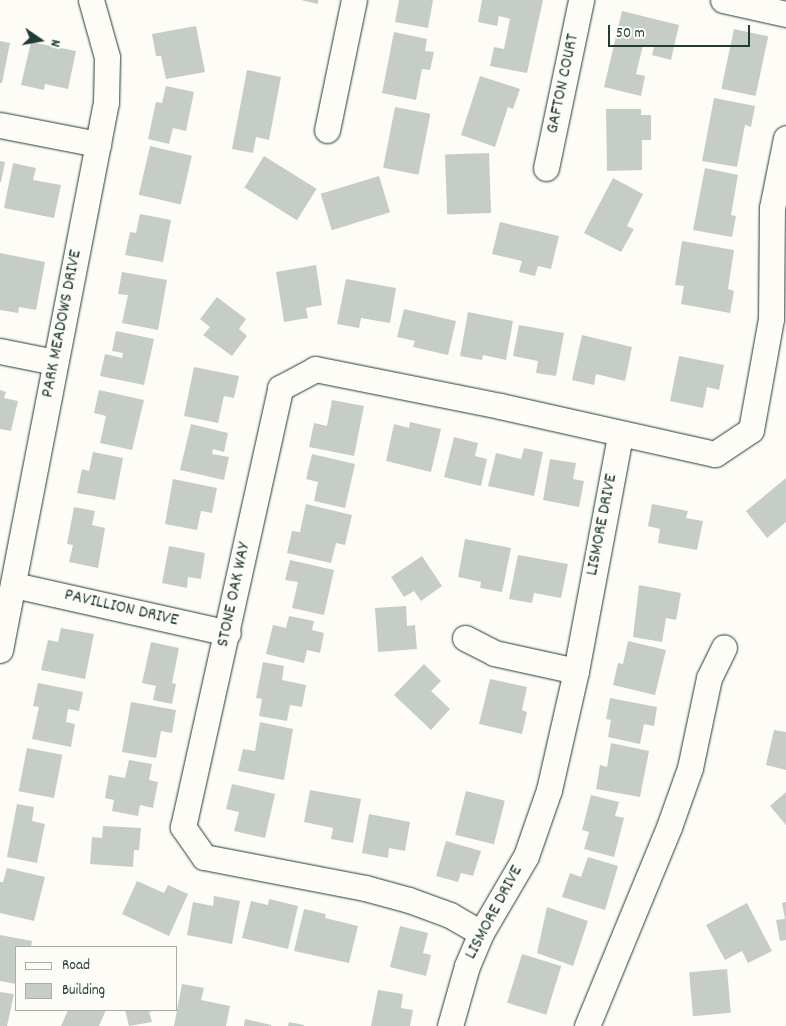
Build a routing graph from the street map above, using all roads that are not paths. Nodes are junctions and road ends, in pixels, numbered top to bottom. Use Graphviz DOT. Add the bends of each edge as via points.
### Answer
graph roads {
  1 [pos="91,0"];
  2 [pos="354,0"];
  3 [pos="581,0"];
  4 [pos="723,0"];
  5 [pos="786,14"];
  6 [pos="0,125"];
  7 [pos="327,130"];
  8 [pos="786,138"];
  9 [pos="98,144"];
  10 [pos="546,168"];
  11 [pos="0,351"];
  12 [pos="55,362"];
  13 [pos="620,434"];
  14 [pos="14,585"];
  15 [pos="228,633"];
  16 [pos="466,638"];
  17 [pos="724,647"];
  18 [pos="0,650"];
  19 [pos="576,671"];
  20 [pos="481,933"];
  21 [pos="450,1026"];
  22 [pos="587,1026"];
  1 -- 9 [label="street, PARK MEADOWS DRIVE" via="107,57 108,79"];
  2 -- 7 [label="street"];
  3 -- 10 [label="street, GAFTON COURT"];
  4 -- 5 [label="street"];
  6 -- 9 [label="street"];
  8 -- 13 [label="street" via="772,208 771,319 751,430 716,454"];
  9 -- 12 [label="street, PARK MEADOWS DRIVE"];
  11 -- 12 [label="street"];
  12 -- 14 [label="street, PARK MEADOWS DRIVE"];
  13 -- 15 [label="street, STONE OAK WAY" via="315,369 280,388"];
  13 -- 19 [label="street, LISMORE DRIVE"];
  14 -- 15 [label="street, PAVILLION DRIVE"];
  14 -- 18 [label="street, PARK MEADOWS DRIVE"];
  15 -- 20 [label="street, STONE OAK WAY" via="183,827 204,857 400,897 450,915"];
  16 -- 19 [label="street" via="494,653"];
  17 -- 22 [label="street" via="709,678 690,768 669,827"];
  19 -- 20 [label="street, LISMORE DRIVE" via="549,790 535,835"];
  20 -- 21 [label="street, LISMORE DRIVE" via="459,988"];
}
